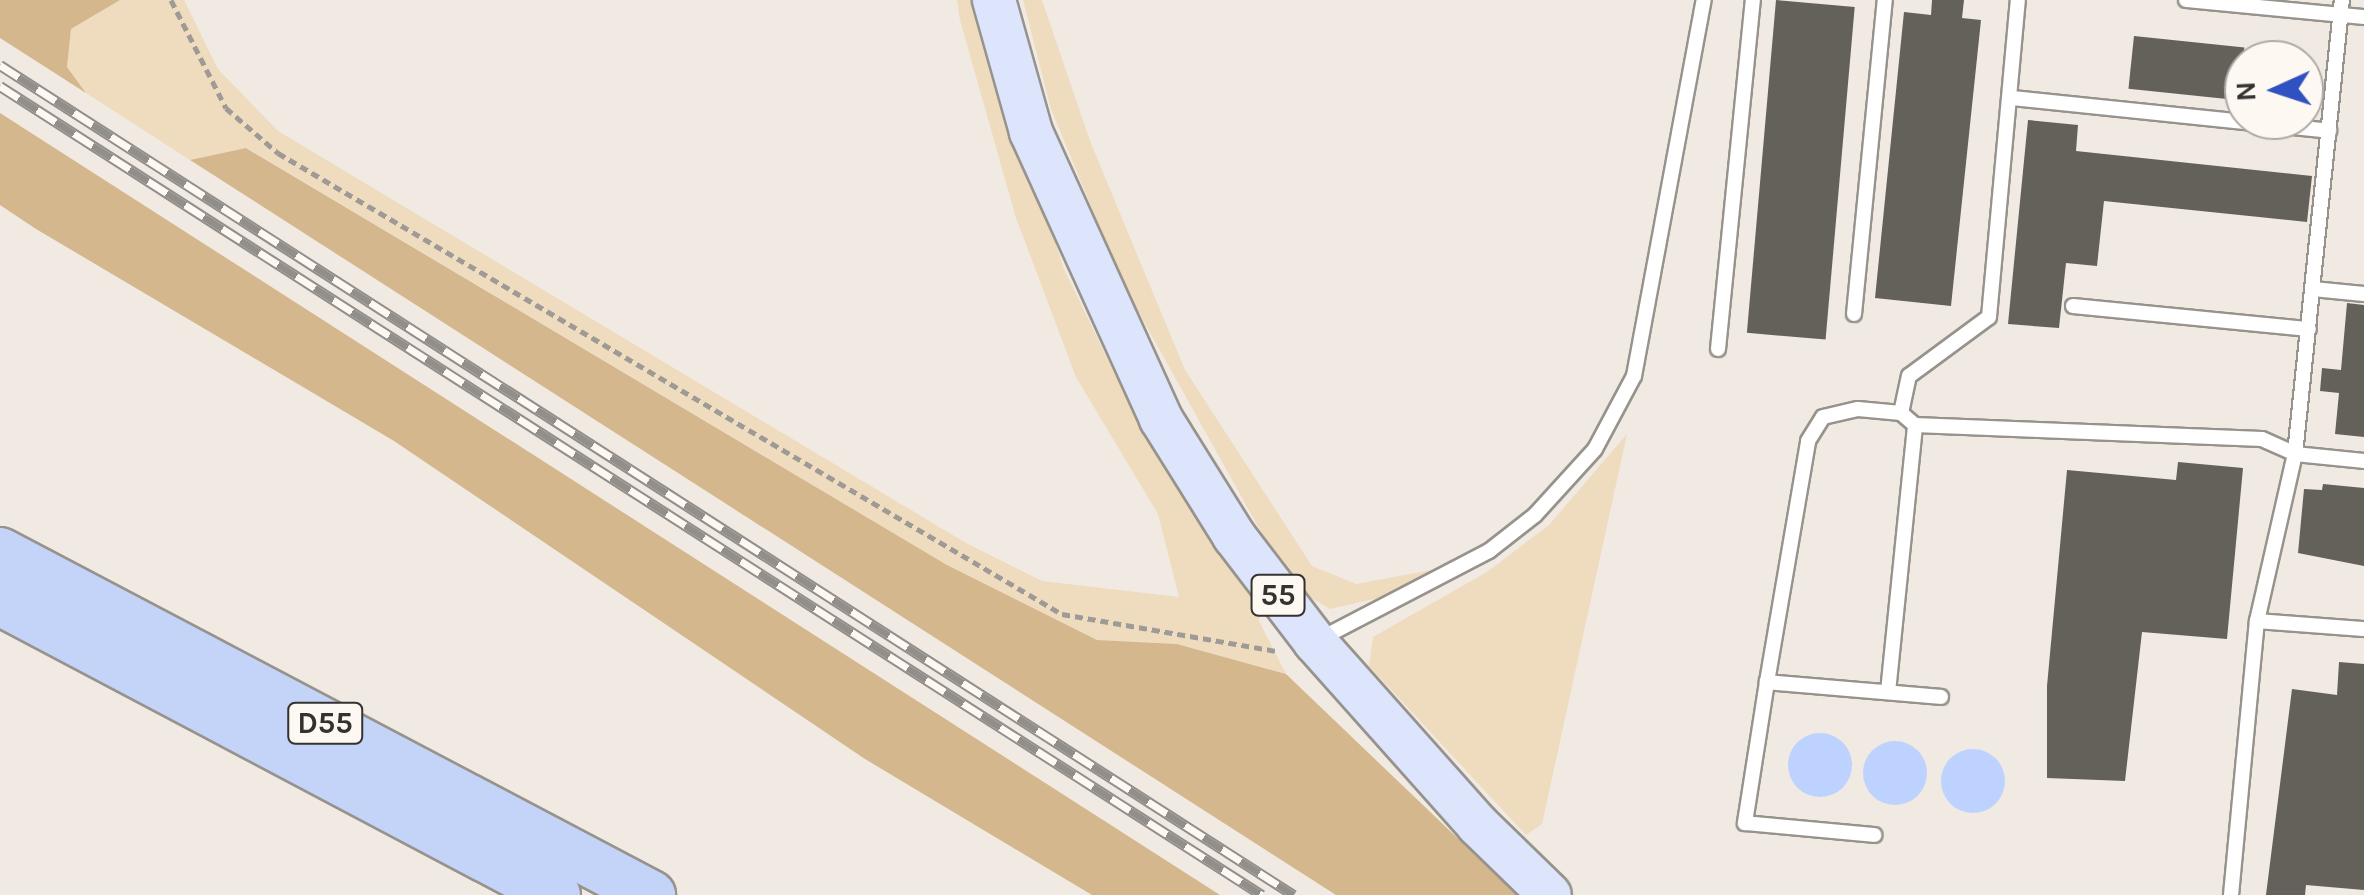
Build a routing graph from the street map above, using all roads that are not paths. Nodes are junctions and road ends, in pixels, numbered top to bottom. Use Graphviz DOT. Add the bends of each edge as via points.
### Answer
graph roads {
  1 [pos="994,0"];
  2 [pos="1704,0"];
  3 [pos="1753,0"];
  4 [pos="1884,0"];
  5 [pos="2018,0"];
  6 [pos="2186,0"];
  7 [pos="2342,8"];
  8 [pos="2364,18"];
  9 [pos="2012,98"];
  10 [pos="2329,131"];
  11 [pos="2313,289"];
  12 [pos="2364,294"];
  13 [pos="2074,306"];
  14 [pos="1854,314"];
  15 [pos="2309,330"];
  16 [pos="1718,349"];
  17 [pos="1901,413"];
  18 [pos="1915,425"];
  19 [pos="2295,454"];
  20 [pos="2364,461"];
  21 [pos="0,552"];
  22 [pos="0,601"];
  23 [pos="2257,622"];
  24 [pos="2364,629"];
  25 [pos="1315,642"];
  26 [pos="1767,682"];
  27 [pos="1888,692"];
  28 [pos="1941,697"];
  29 [pos="1874,835"];
  30 [pos="556,895"];
  31 [pos="650,895"];
  32 [pos="1550,895"];
  33 [pos="2231,895"];
  1 -- 25 [label="main road, 55" via="1031,132 1161,419 1234,536"];
  2 -- 25 [label="lane" via="1634,376 1595,449 1535,515 1489,551"];
  3 -- 16 [label="lane"];
  4 -- 14 [label="lane"];
  5 -- 9 [label="lane"];
  6 -- 7 [label="lane"];
  7 -- 8 [label="lane"];
  7 -- 10 [label="lane"];
  9 -- 10 [label="lane"];
  9 -- 17 [label="lane" via="1988,317 1908,376"];
  10 -- 11 [label="lane"];
  11 -- 12 [label="lane"];
  11 -- 15 [label="lane"];
  13 -- 15 [label="lane"];
  15 -- 19 [label="lane"];
  17 -- 18 [label="lane"];
  17 -- 26 [label="lane" via="1848,409 1814,425"];
  18 -- 19 [label="lane" via="2262,439"];
  18 -- 27 [label="lane"];
  19 -- 20 [label="lane"];
  19 -- 23 [label="lane"];
  21 -- 31 [label="highway, D55"];
  22 -- 30 [label="highway, D55"];
  23 -- 24 [label="lane"];
  23 -- 33 [label="lane"];
  25 -- 32 [label="main road, 55" via="1478,826"];
  26 -- 27 [label="lane"];
  26 -- 29 [label="lane" via="1745,823"];
  27 -- 28 [label="lane"];
}
